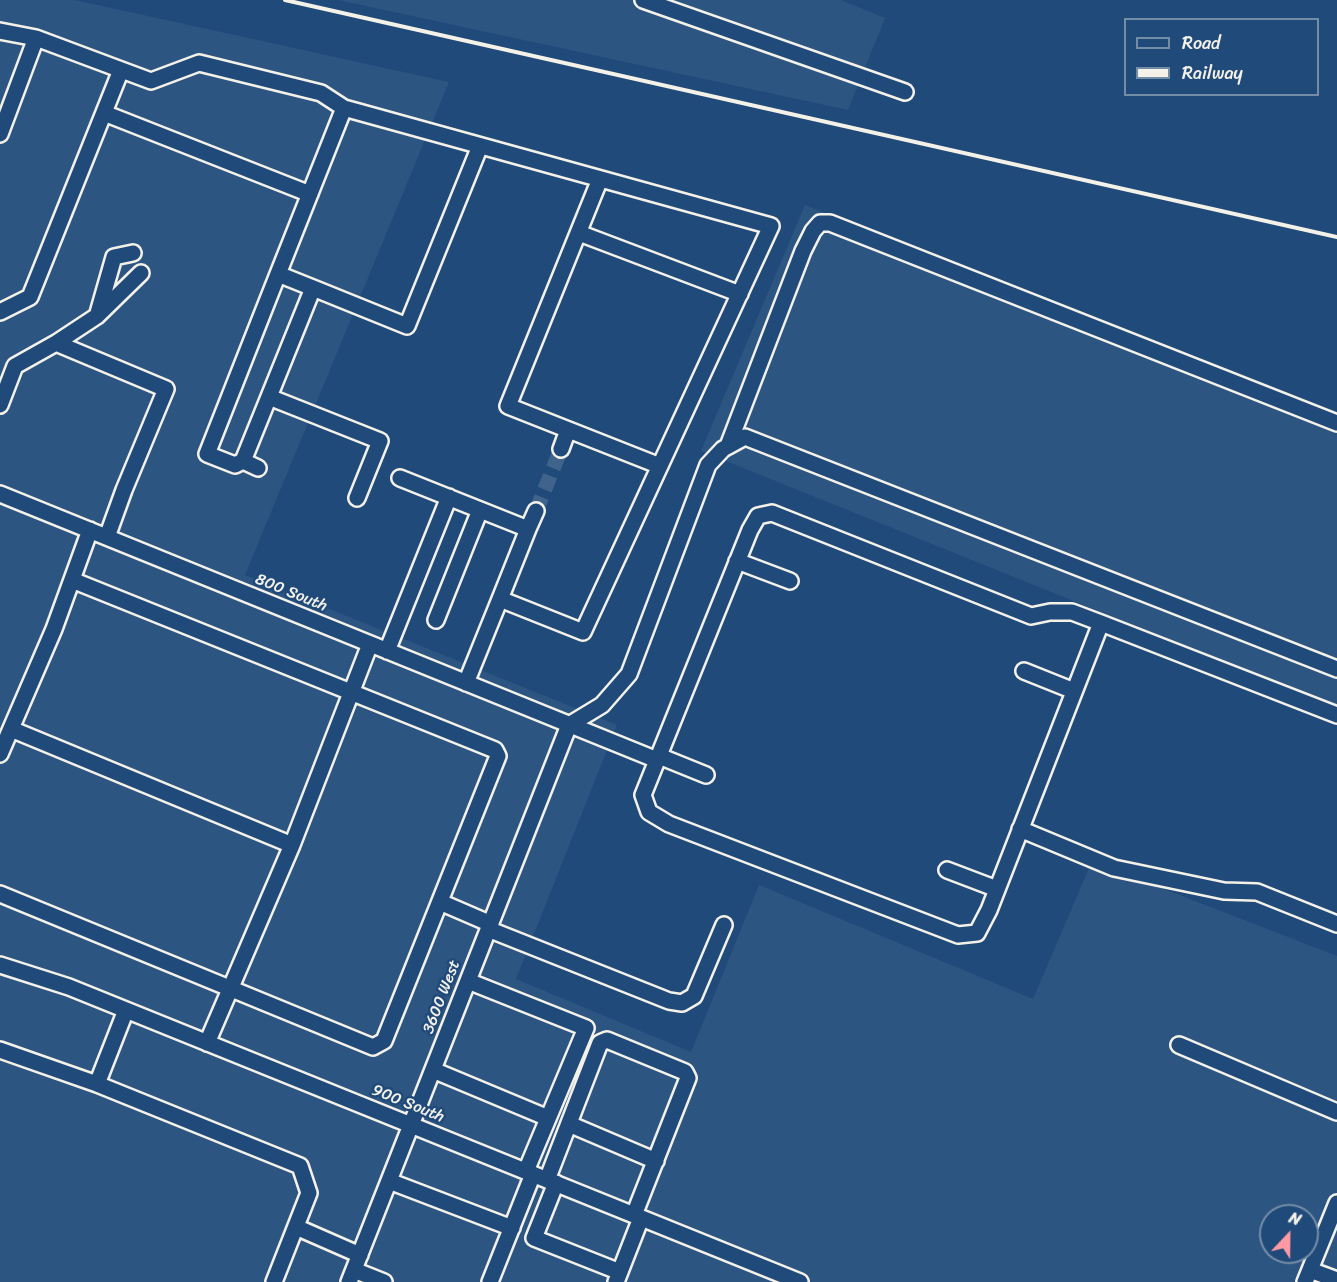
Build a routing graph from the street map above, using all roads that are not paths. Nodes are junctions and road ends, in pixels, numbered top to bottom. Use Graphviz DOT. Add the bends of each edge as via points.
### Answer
graph roads {
  1 [pos="643,0"];
  2 [pos="0,31"];
  3 [pos="36,38"];
  4 [pos="122,70"];
  5 [pos="905,92"];
  6 [pos="344,108"];
  7 [pos="104,113"];
  8 [pos="0,134"];
  9 [pos="480,146"];
  10 [pos="600,179"];
  11 [pos="310,194"];
  12 [pos="579,233"];
  13 [pos="133,253"];
  14 [pos="141,273"];
  15 [pos="278,274"];
  16 [pos="313,288"];
  17 [pos="740,294"];
  18 [pos="0,312"];
  19 [pos="97,316"];
  20 [pos="56,343"];
  21 [pos="15,366"];
  22 [pos="0,375"];
  23 [pos="269,397"];
  24 [pos="0,405"];
  25 [pos="1337,423"];
  26 [pos="568,430"];
  27 [pos="728,446"];
  28 [pos="561,449"];
  29 [pos="243,461"];
  30 [pos="660,466"];
  31 [pos="258,468"];
  32 [pos="400,478"];
  33 [pos="0,494"];
  34 [pos="449,497"];
  35 [pos="357,498"];
  36 [pos="480,510"];
  37 [pos="536,511"];
  38 [pos="528,529"];
  39 [pos="90,530"];
  40 [pos="107,537"];
  41 [pos="737,561"];
  42 [pos="72,580"];
  43 [pos="790,581"];
  44 [pos="500,599"];
  45 [pos="436,620"];
  46 [pos="1101,623"];
  47 [pos="370,644"];
  48 [pos="387,651"];
  49 [pos="1337,669"];
  50 [pos="1024,671"];
  51 [pos="466,683"];
  52 [pos="1074,691"];
  53 [pos="351,692"];
  54 [pos="1337,716"];
  55 [pos="569,725"];
  56 [pos="11,729"];
  57 [pos="0,754"];
  58 [pos="658,758"];
  59 [pos="706,775"];
  60 [pos="1020,829"];
  61 [pos="292,845"];
  62 [pos="947,870"];
  63 [pos="997,889"];
  64 [pos="0,894"];
  65 [pos="440,902"];
  66 [pos="1337,924"];
  67 [pos="724,925"];
  68 [pos="490,926"];
  69 [pos="0,965"];
  70 [pos="468,981"];
  71 [pos="231,988"];
  72 [pos="126,1010"];
  73 [pos="207,1043"];
  74 [pos="1179,1045"];
  75 [pos="0,1050"];
  76 [pos="433,1070"];
  77 [pos="97,1084"];
  78 [pos="1337,1112"];
  79 [pos="548,1118"];
  80 [pos="569,1124"];
  81 [pos="411,1125"];
  82 [pos="656,1161"];
  83 [pos="540,1177"];
  84 [pos="389,1181"];
  85 [pos="1337,1203"];
  86 [pos="638,1216"];
  87 [pos="296,1227"];
  88 [pos="512,1228"];
  89 [pos="1331,1237"];
  90 [pos="360,1255"];
  91 [pos="352,1276"];
  92 [pos="1308,1276"];
  93 [pos="618,1277"];
  94 [pos="1337,1280"];
  95 [pos="274,1282"];
  96 [pos="384,1282"];
  97 [pos="490,1282"];
  98 [pos="800,1282"];
  1 -- 5 [label="street"];
  2 -- 3 [label="street"];
  3 -- 4 [label="street"];
  3 -- 8 [label="street"];
  4 -- 6 [label="street" via="152,81 199,63 321,93"];
  4 -- 7 [label="street"];
  6 -- 9 [label="street"];
  6 -- 11 [label="street"];
  7 -- 11 [label="street"];
  7 -- 18 [label="street" via="30,297"];
  9 -- 10 [label="street"];
  9 -- 16 [label="street" via="407,326"];
  10 -- 12 [label="street"];
  10 -- 17 [label="street" via="771,226"];
  11 -- 15 [label="street"];
  12 -- 17 [label="street"];
  12 -- 26 [label="street" via="508,406"];
  13 -- 19 [label="street" via="114,257"];
  14 -- 19 [label="street"];
  15 -- 16 [label="street"];
  15 -- 29 [label="street" via="207,454 235,465"];
  16 -- 23 [label="street"];
  17 -- 30 [label="street"];
  19 -- 20 [label="street"];
  20 -- 21 [label="street"];
  20 -- 40 [label="street" via="166,389"];
  21 -- 22 [label="street"];
  21 -- 24 [label="street"];
  23 -- 29 [label="street"];
  23 -- 35 [label="street" via="380,441"];
  25 -- 27 [label="street" via="830,223 820,223 803,251"];
  26 -- 28 [label="street"];
  26 -- 30 [label="street"];
  27 -- 49 [label="street" via="745,437"];
  27 -- 55 [label="street" via="708,465 629,674 602,705"];
  29 -- 31 [label="street"];
  30 -- 44 [label="street" via="583,632"];
  32 -- 34 [label="street"];
  33 -- 39 [label="street, 800 South"];
  34 -- 36 [label="street"];
  34 -- 48 [label="street"];
  36 -- 38 [label="street"];
  36 -- 45 [label="street"];
  37 -- 38 [label="street"];
  38 -- 44 [label="street"];
  39 -- 40 [label="street, 800 South"];
  39 -- 42 [label="street"];
  40 -- 47 [label="street, 800 South"];
  41 -- 43 [label="street"];
  41 -- 46 [label="street" via="758,516 772,513 1031,616 1072,612"];
  41 -- 58 [label="street"];
  42 -- 53 [label="street"];
  42 -- 56 [label="street"];
  44 -- 51 [label="street"];
  46 -- 52 [label="street"];
  46 -- 54 [label="street"];
  47 -- 48 [label="street, 800 South"];
  47 -- 53 [label="street"];
  48 -- 51 [label="street, 800 South"];
  50 -- 52 [label="street"];
  51 -- 55 [label="street, 800 South"];
  52 -- 60 [label="street"];
  53 -- 61 [label="street"];
  53 -- 65 [label="street" via="495,750 498,756"];
  55 -- 58 [label="street, 800 South"];
  55 -- 68 [label="street, 3600 West"];
  56 -- 57 [label="street"];
  56 -- 61 [label="street"];
  58 -- 59 [label="street, 800 South"];
  58 -- 63 [label="street" via="643,795 649,812 669,824 958,935 977,933"];
  60 -- 63 [label="street"];
  60 -- 66 [label="street" via="1114,868 1224,891 1257,892"];
  61 -- 71 [label="street"];
  62 -- 63 [label="street"];
  64 -- 71 [label="street"];
  65 -- 68 [label="street"];
  65 -- 71 [label="street" via="384,1041 373,1047"];
  67 -- 68 [label="street" via="694,996 682,1003"];
  68 -- 70 [label="street, 3600 West"];
  69 -- 72 [label="street, 900 South" via="49,979"];
  70 -- 76 [label="street, 3600 West"];
  70 -- 79 [label="street" via="586,1028"];
  71 -- 73 [label="street"];
  72 -- 73 [label="street, 900 South"];
  72 -- 77 [label="street"];
  73 -- 81 [label="street, 900 South"];
  74 -- 78 [label="street"];
  75 -- 77 [label="street"];
  76 -- 79 [label="street"];
  76 -- 81 [label="street, 3600 West"];
  77 -- 87 [label="street" via="300,1166 309,1193"];
  79 -- 83 [label="street"];
  80 -- 82 [label="street"];
  80 -- 82 [label="street" via="604,1040 685,1072 688,1078"];
  80 -- 83 [label="street"];
  81 -- 83 [label="street, 900 South"];
  81 -- 84 [label="street, 3600 West"];
  82 -- 86 [label="street"];
  83 -- 86 [label="street, 900 South"];
  83 -- 88 [label="street"];
  83 -- 93 [label="street" via="534,1238"];
  84 -- 88 [label="street"];
  84 -- 90 [label="street, 3600 West"];
  85 -- 89 [label="street"];
  86 -- 93 [label="street"];
  86 -- 98 [label="street, 900 South"];
  87 -- 90 [label="street"];
  87 -- 95 [label="street"];
  88 -- 97 [label="street"];
  89 -- 92 [label="street"];
  90 -- 91 [label="street, 3600 West"];
  91 -- 96 [label="street"];
  92 -- 94 [label="street"];
}
